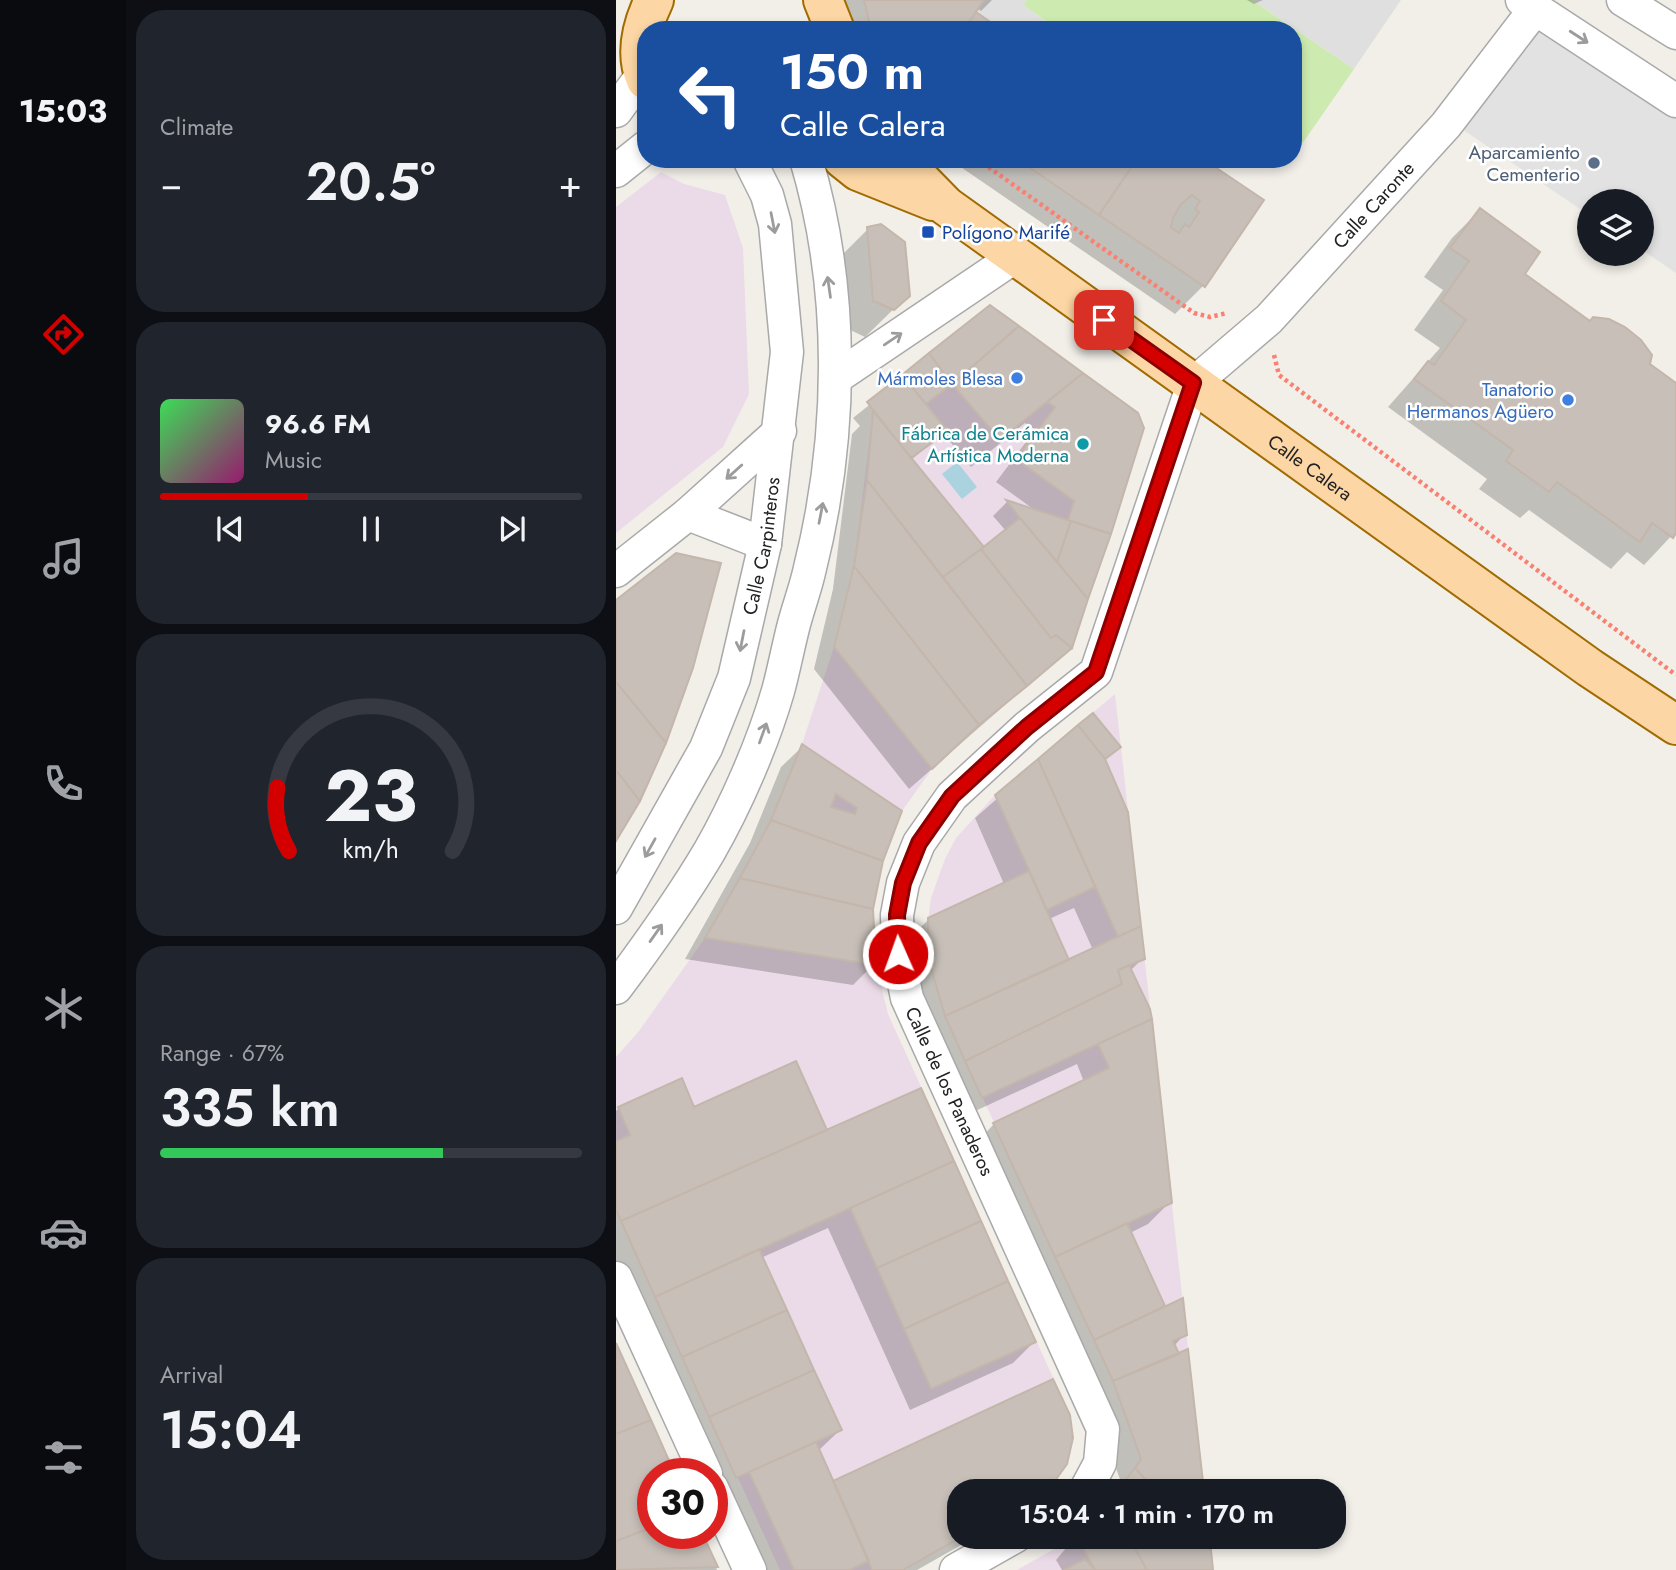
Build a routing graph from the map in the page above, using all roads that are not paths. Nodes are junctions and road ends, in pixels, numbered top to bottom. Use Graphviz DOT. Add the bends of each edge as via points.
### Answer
graph roads {
  1 [pos="823,0"];
  2 [pos="1623,0"];
  3 [pos="1529,4"];
  4 [pos="831,21"];
  5 [pos="1676,33"];
  6 [pos="637,86"];
  7 [pos="1676,101"];
  8 [pos="616,111"];
  9 [pos="637,154"];
  10 [pos="754,168"];
  11 [pos="809,168"];
  12 [pos="854,168"];
  13 [pos="909,168"];
  14 [pos="616,171"];
  15 [pos="946,206"];
  16 [pos="1016,256"];
  17 [pos="837,377"];
  18 [pos="1193,383"];
  19 [pos="780,431"];
  20 [pos="688,514"];
  21 [pos="765,544"];
  22 [pos="616,571"];
  23 [pos="1675,722"];
  24 [pos="616,908"];
  25 [pos="616,988"];
  26 [pos="616,1278"];
  27 [pos="699,1458"];
  28 [pos="1091,1479"];
  29 [pos="728,1523"];
  30 [pos="993,1549"];
  31 [pos="750,1570"];
  32 [pos="956,1570"];
  1 -- 4 [label="main road"];
  2 -- 5 [label="street"];
  3 -- 7 [label="street, one-way"];
  3 -- 18 [label="street, Calle Caronte" via="1446,125 1269,319"];
  6 -- 8 [label="street"];
  9 -- 14 [label="street"];
  10 -- 19 [label="street, Calle Carpinteros, one-way" via="775,224 787,352"];
  17 -- 11 [label="street, one-way" via="819,204"];
  12 -- 15 [label="main road, Calle Calera"];
  13 -- 15 [label="main road, Calle Calera"];
  15 -- 16 [label="main road, Calle Calera"];
  17 -- 16 [label="street, one-way"];
  16 -- 18 [label="main road, Calle Calera"];
  25 -- 17 [label="street, one-way" via="710,851 778,693 827,482"];
  18 -- 23 [label="main road, Calle Calera" via="1590,668"];
  18 -- 28 [label="street, Calle de los Panaderos" via="1096,672 952,796 919,843 903,883 897,915 898,954 907,998 1103,1429 1100,1463"];
  19 -- 20 [label="street, one-way"];
  19 -- 21 [label="street, Calle Carpinteros"];
  20 -- 21 [label="street"];
  20 -- 22 [label="street"];
  21 -- 24 [label="street, Calle Carpinteros, one-way" via="734,678 706,748"];
  26 -- 27 [label="street"];
  29 -- 31 [label="street"];
  30 -- 32 [label="street"];
}
